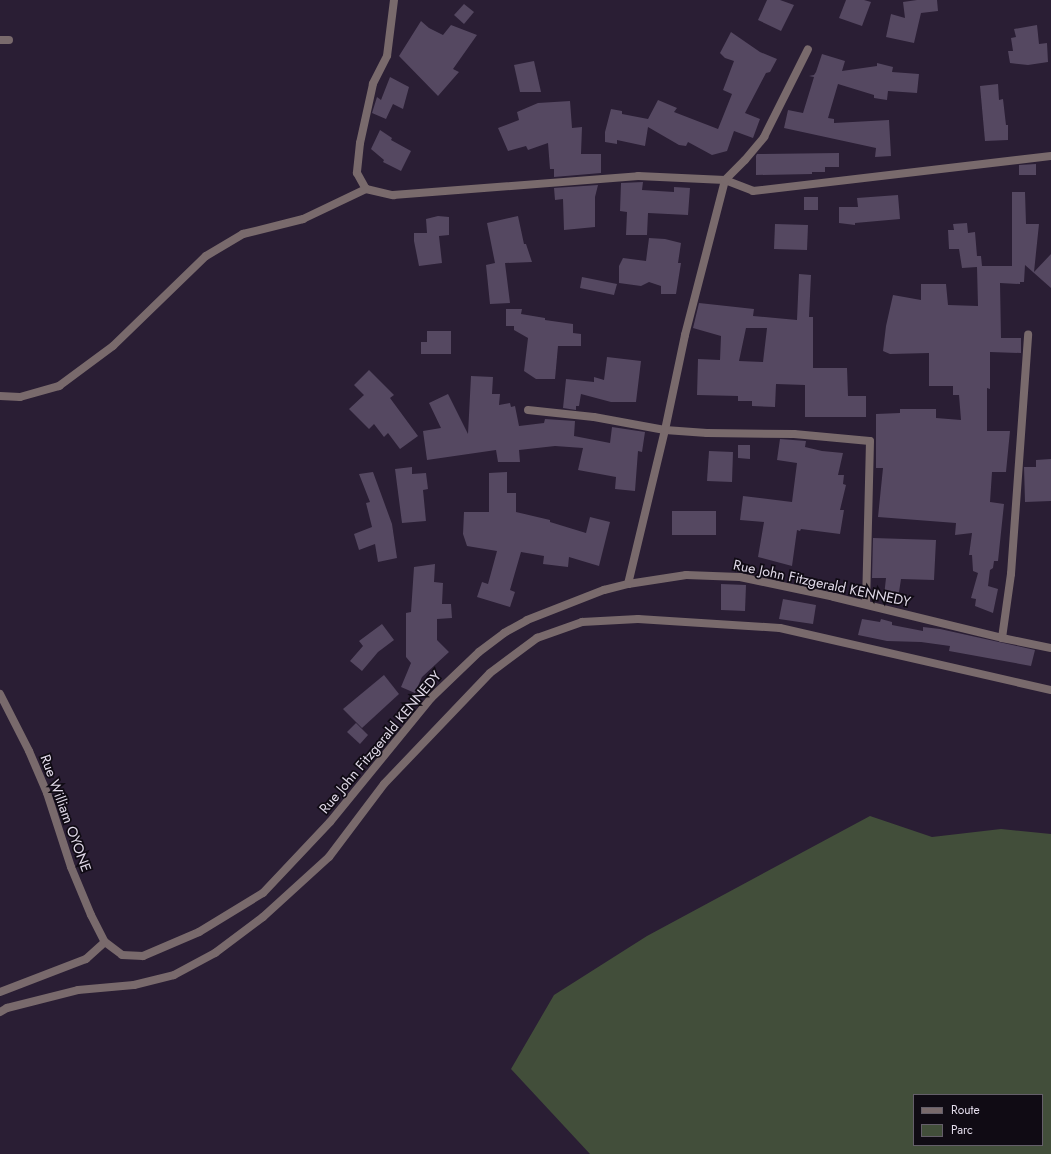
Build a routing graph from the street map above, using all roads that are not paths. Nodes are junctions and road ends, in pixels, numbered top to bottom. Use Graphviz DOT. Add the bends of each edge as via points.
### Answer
graph roads {
  1 [pos="394,0"];
  2 [pos="0,40"];
  3 [pos="9,40"];
  4 [pos="808,49"];
  5 [pos="1051,156"];
  6 [pos="725,180"];
  7 [pos="366,189"];
  8 [pos="1028,335"];
  9 [pos="0,396"];
  10 [pos="528,410"];
  11 [pos="665,430"];
  12 [pos="628,584"];
  13 [pos="866,604"];
  14 [pos="1002,638"];
  15 [pos="1051,648"];
  16 [pos="1051,690"];
  17 [pos="0,694"];
  18 [pos="105,942"];
  19 [pos="0,992"];
  20 [pos="0,1012"];
  1 -- 7 [label="street" via="387,56 373,84 360,143 357,173"];
  2 -- 3 [label="street"];
  4 -- 6 [label="street" via="764,137"];
  5 -- 6 [label="street" via="753,191"];
  6 -- 7 [label="street" via="638,176 393,196"];
  6 -- 11 [label="street" via="684,335"];
  7 -- 9 [label="street" via="303,219 243,234 206,256 113,346 59,386 20,397"];
  8 -- 14 [label="street" via="1011,574"];
  10 -- 11 [label="street" via="594,417"];
  11 -- 12 [label="street"];
  11 -- 13 [label="street" via="794,434 870,441"];
  12 -- 13 [label="street, Rue John Fitzgerald KENNEDY" via="686,574 740,577"];
  12 -- 18 [label="street, Rue John Fitzgerald KENNEDY" via="604,590 527,620 479,652 431,698 330,822 264,893 199,932 143,956 122,955"];
  13 -- 14 [label="street, Rue John Fitzgerald KENNEDY"];
  14 -- 15 [label="street, Rue John Fitzgerald KENNEDY"];
  16 -- 20 [label="street" via="780,628 638,619 582,622 536,638 490,673 384,784 328,857 263,917 215,953 174,975 134,985 78,990"];
  17 -- 18 [label="street, Rue William OYONE" via="47,793 71,867"];
  18 -- 19 [label="street" via="86,959"];
}
